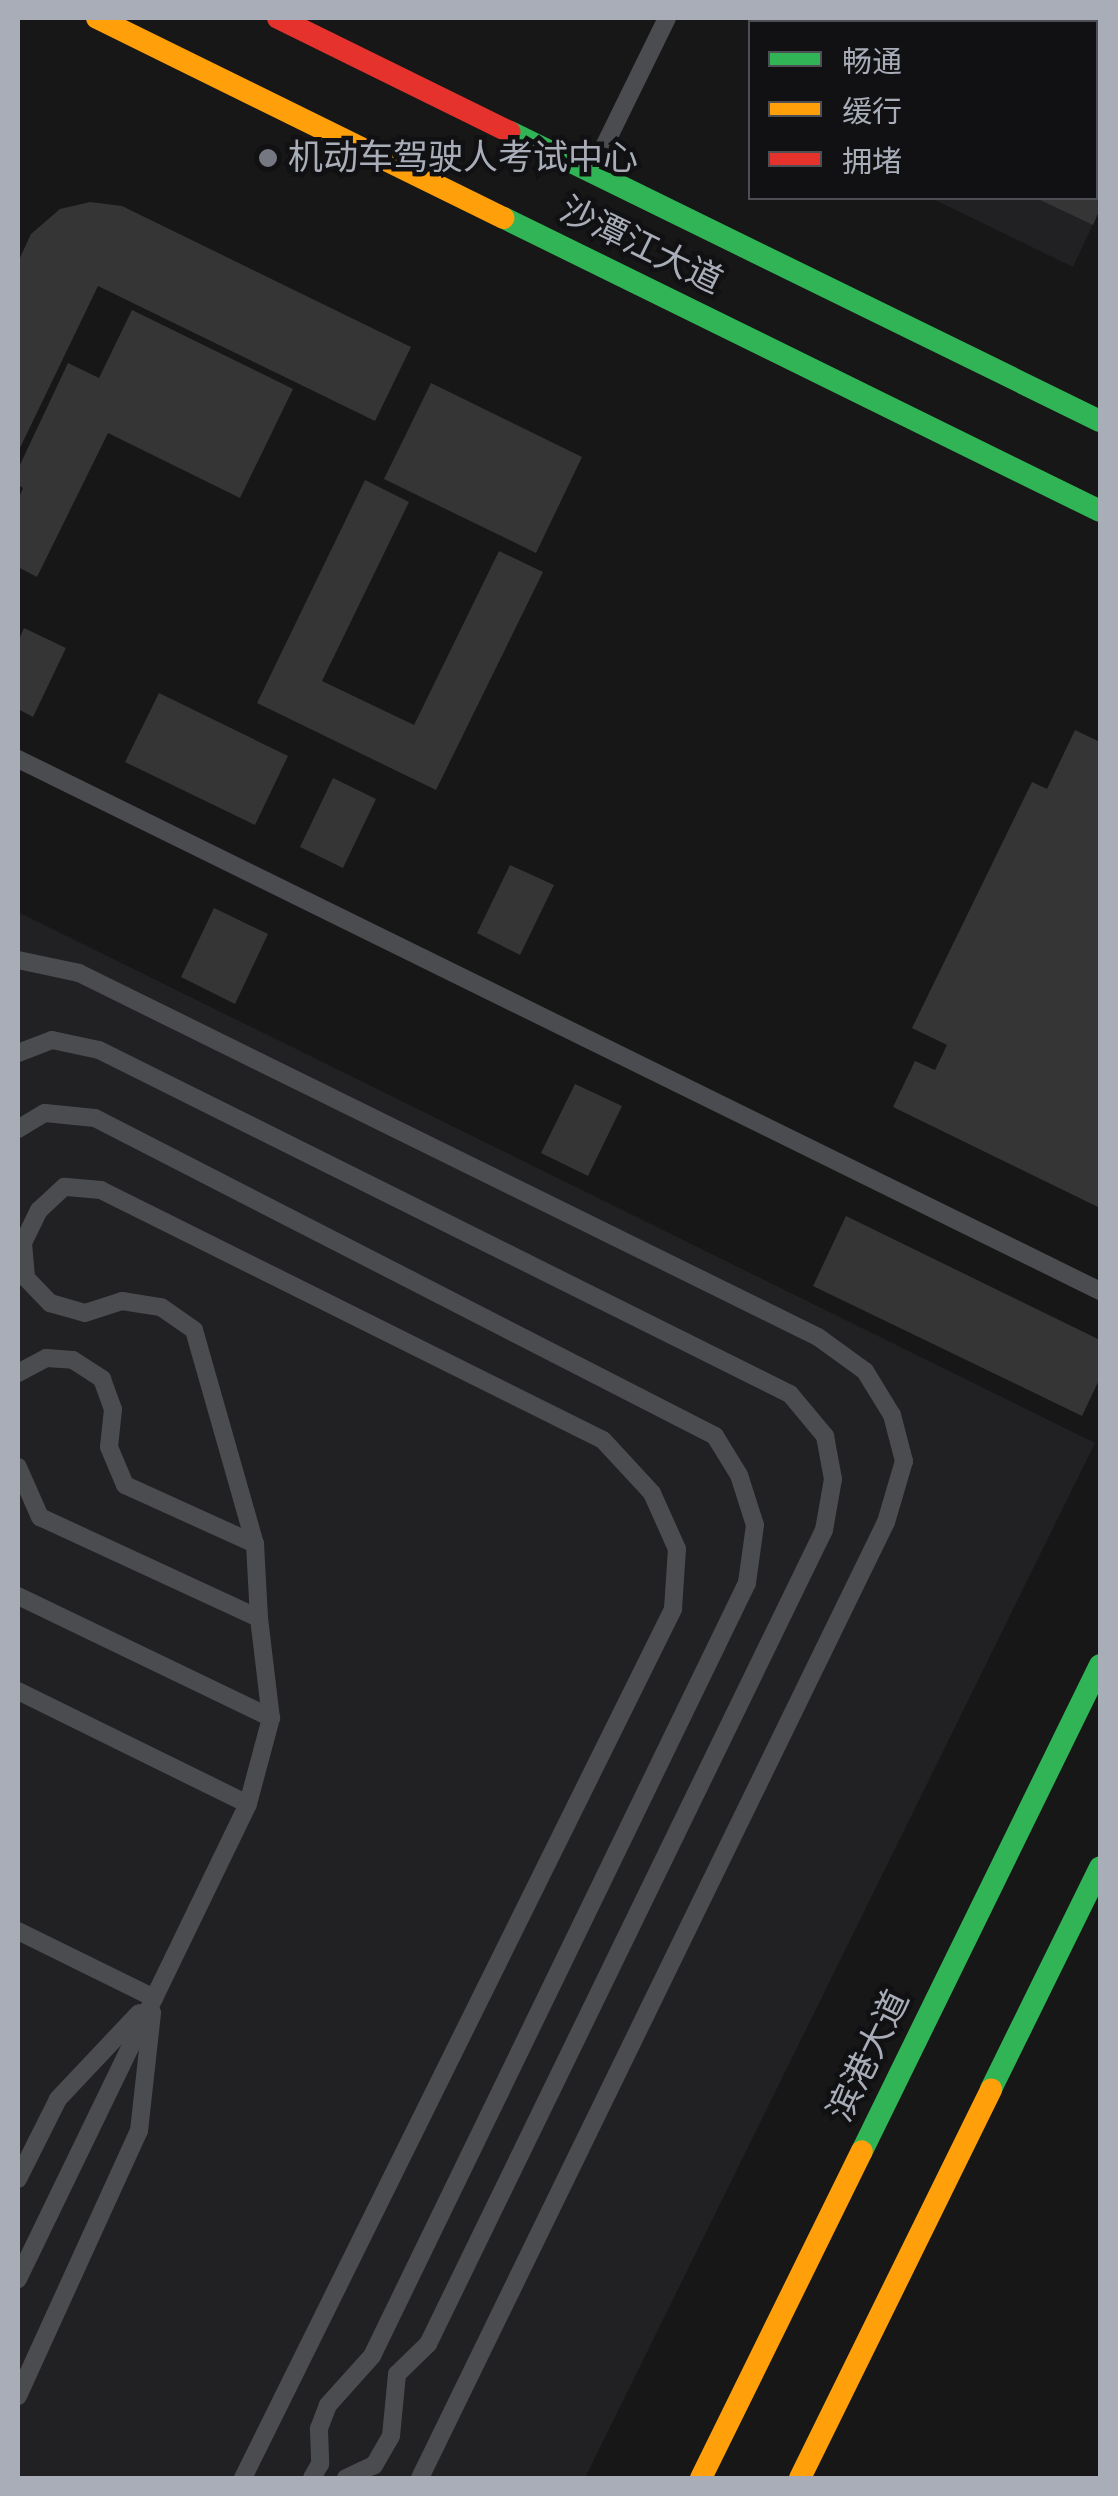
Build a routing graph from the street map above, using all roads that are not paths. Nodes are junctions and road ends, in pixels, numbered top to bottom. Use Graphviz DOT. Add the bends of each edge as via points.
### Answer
graph roads {
  1 [pos="97,18"];
  2 [pos="278,18"];
  3 [pos="667,18"];
  4 [pos="592,172"];
  5 [pos="1100,421"];
  6 [pos="1100,511"];
  7 [pos="18,760"];
  8 [pos="18,960"];
  9 [pos="18,1053"];
  10 [pos="18,1129"];
  11 [pos="1100,1291"];
  12 [pos="18,1373"];
  13 [pos="18,1467"];
  14 [pos="255,1544"];
  15 [pos="18,1596"];
  16 [pos="260,1618"];
  17 [pos="1100,1665"];
  18 [pos="18,1691"];
  19 [pos="270,1718"];
  20 [pos="248,1804"];
  21 [pos="1100,1868"];
  22 [pos="18,1931"];
  23 [pos="154,1998"];
  24 [pos="18,2179"];
  25 [pos="18,2279"];
  26 [pos="18,2396"];
  27 [pos="243,2478"];
  28 [pos="312,2478"];
  29 [pos="346,2478"];
  30 [pos="420,2478"];
  31 [pos="701,2478"];
  32 [pos="800,2478"];
  1 -- 6 [label="main road, 沙潭江大道"];
  2 -- 4 [label="main road, 沙潭江大道"];
  3 -- 4 [label="lane"];
  4 -- 5 [label="main road, 沙潭江大道"];
  7 -- 11 [label="lane"];
  8 -- 30 [label="lane" via="79,973 818,1337 865,1371 892,1415 904,1461 886,1522"];
  9 -- 29 [label="lane" via="52,1040 99,1050 790,1394 825,1436 834,1479 824,1530 428,2344 397,2374 391,2436 374,2464"];
  10 -- 28 [label="lane" via="45,1113 95,1118 715,1436 755,1525 747,1584 372,2356 328,2405"];
  12 -- 14 [label="lane" via="46,1358 72,1360 102,1380 114,1409 109,1447 125,1485"];
  13 -- 16 [label="lane" via="40,1517"];
  14 -- 16 [label="lane"];
  14 -- 27 [label="lane" via="194,1330 161,1306 122,1300 86,1313 50,1303 26,1278 23,1244 39,1210 64,1187 102,1190 603,1440 652,1494 676,1549 673,1609"];
  15 -- 19 [label="lane"];
  16 -- 19 [label="lane"];
  17 -- 31 [label="main road, 滨港大道"];
  18 -- 20 [label="lane"];
  19 -- 20 [label="lane"];
  20 -- 23 [label="lane"];
  21 -- 32 [label="main road"];
  22 -- 23 [label="lane"];
  23 -- 24 [label="lane" via="58,2098"];
  23 -- 25 [label="lane"];
  23 -- 26 [label="lane" via="139,2131"];
}
